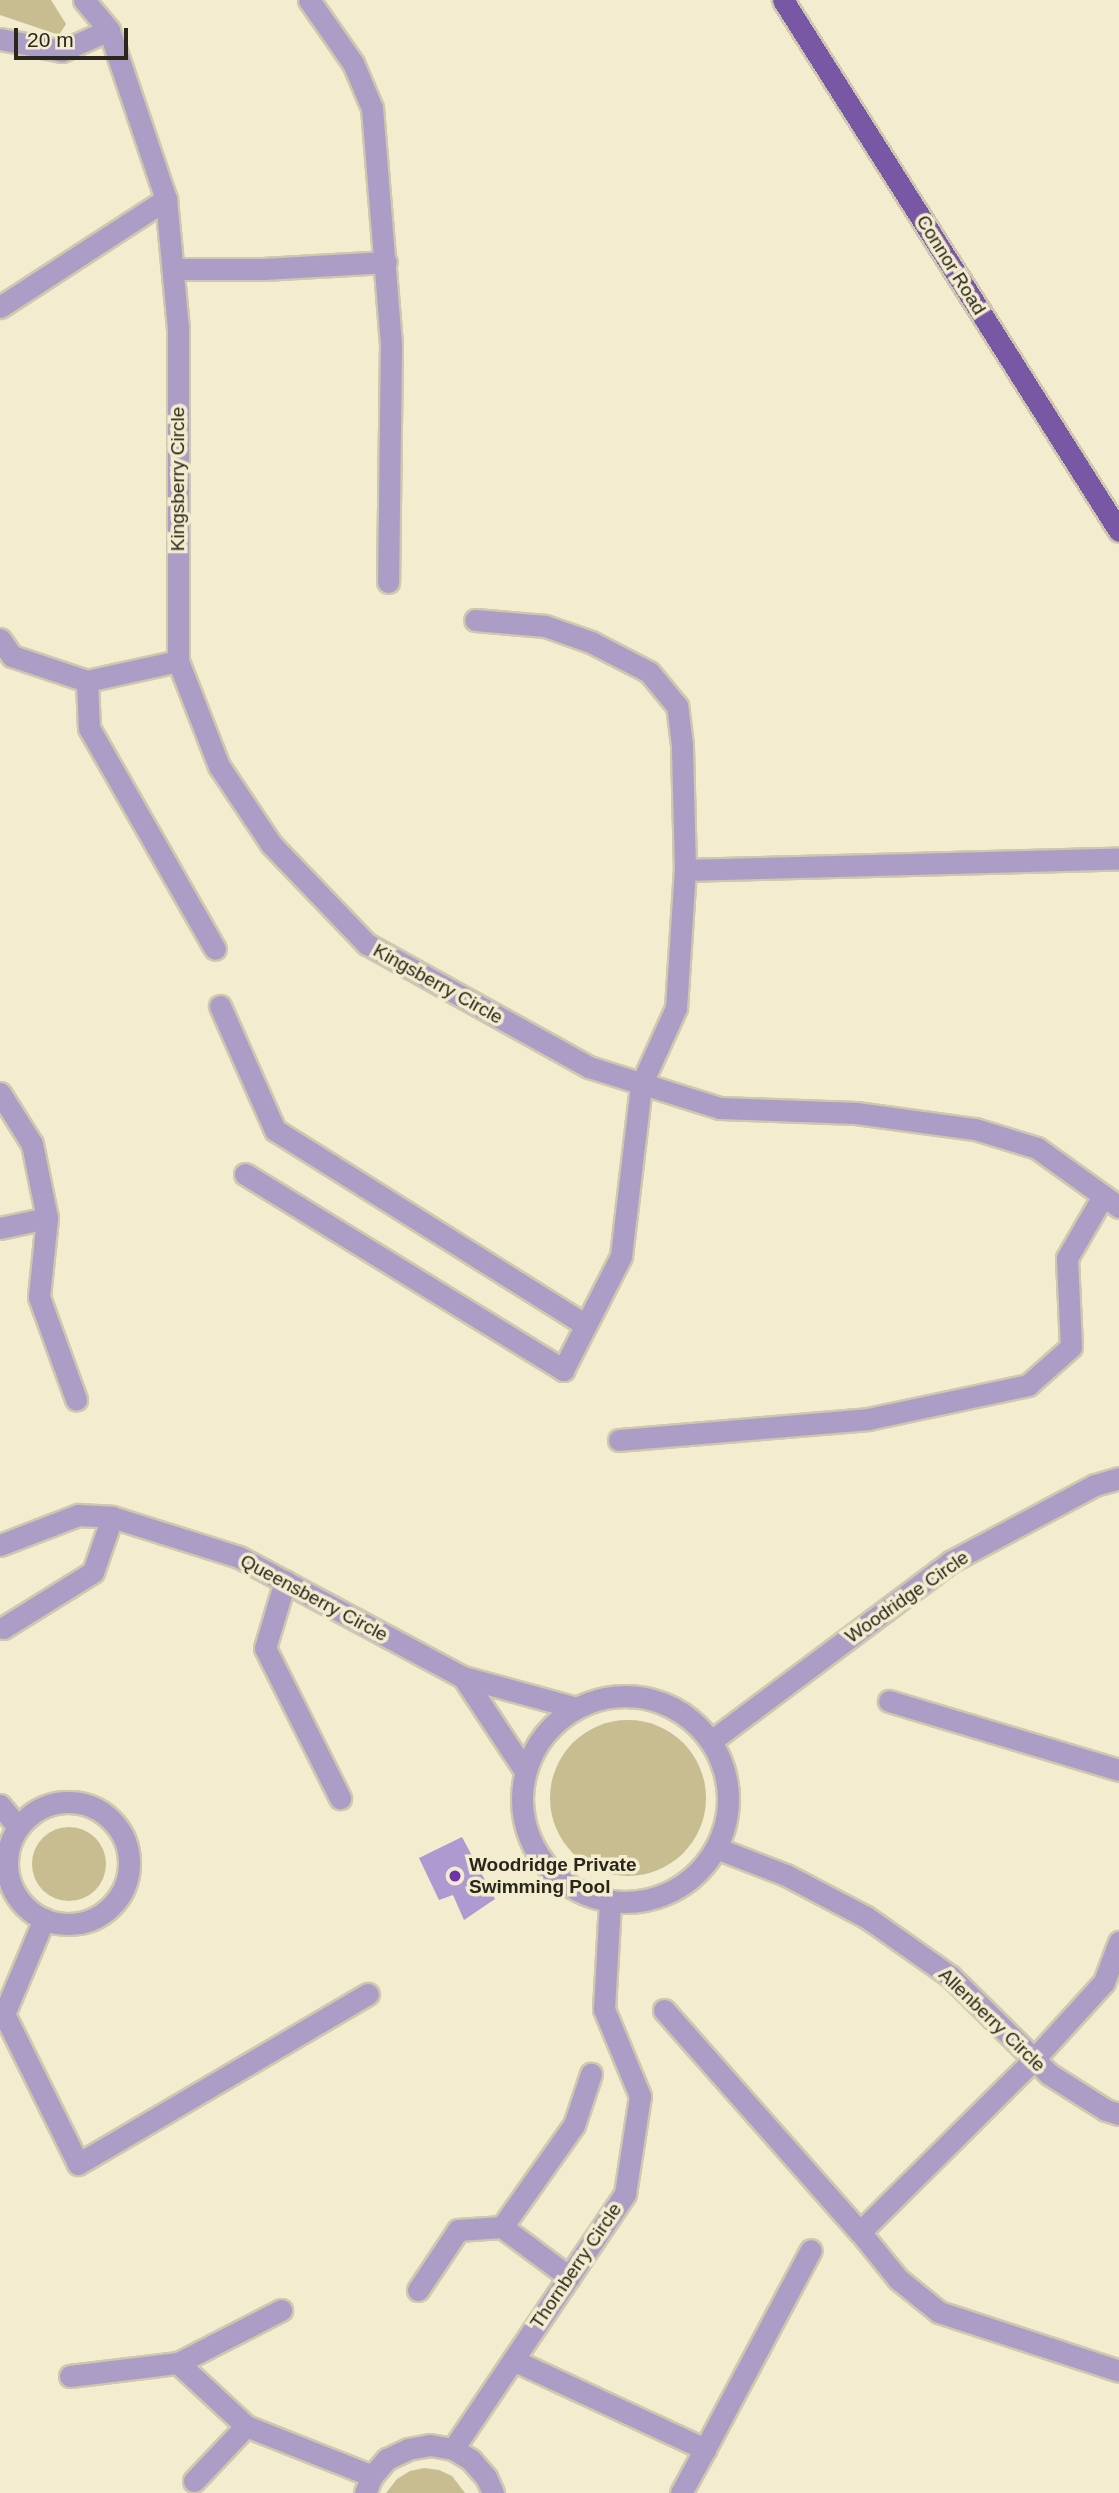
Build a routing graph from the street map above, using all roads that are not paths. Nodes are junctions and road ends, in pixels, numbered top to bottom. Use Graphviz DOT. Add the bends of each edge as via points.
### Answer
graph roads {
  1 [pos="84,0"];
  2 [pos="309,0"];
  3 [pos="783,0"];
  4 [pos="109,30"];
  5 [pos="0,39"];
  6 [pos="166,200"];
  7 [pos="386,262"];
  8 [pos="173,269"];
  9 [pos="0,307"];
  10 [pos="1119,531"];
  11 [pos="388,582"];
  12 [pos="475,620"];
  13 [pos="0,639"];
  14 [pos="178,661"];
  15 [pos="87,681"];
  16 [pos="1119,859"];
  17 [pos="685,870"];
  18 [pos="215,949"];
  19 [pos="220,1006"];
  20 [pos="640,1086"];
  21 [pos="0,1093"];
  22 [pos="245,1174"];
  23 [pos="1111,1202"];
  24 [pos="47,1218"];
  25 [pos="0,1228"];
  26 [pos="586,1325"];
  27 [pos="76,1399"];
  28 [pos="619,1440"];
  29 [pos="1119,1478"];
  30 [pos="112,1517"];
  31 [pos="0,1545"];
  32 [pos="285,1581"];
  33 [pos="3,1628"];
  34 [pos="463,1677"];
  35 [pos="889,1701"];
  36 [pos="576,1708"];
  37 [pos="711,1741"];
  38 [pos="1119,1769"];
  39 [pos="525,1771"];
  40 [pos="340,1798"];
  41 [pos="0,1805"];
  42 [pos="18,1828"];
  43 [pos="716,1848"];
  44 [pos="610,1901"];
  45 [pos="44,1919"];
  46 [pos="1119,1942"];
  47 [pos="368,1994"];
  48 [pos="664,2010"];
  49 [pos="1034,2059"];
  50 [pos="591,2074"];
  51 [pos="1119,2113"];
  52 [pos="502,2227"];
  53 [pos="860,2232"];
  54 [pos="811,2250"];
  55 [pos="569,2277"];
  56 [pos="418,2290"];
  57 [pos="281,2310"];
  58 [pos="513,2360"];
  59 [pos="178,2363"];
  60 [pos="1119,2371"];
  61 [pos="70,2376"];
  62 [pos="246,2426"];
  63 [pos="453,2449"];
  64 [pos="705,2449"];
  65 [pos="194,2481"];
  66 [pos="369,2485"];
  67 [pos="493,2493"];
  68 [pos="681,2493"];
  1 -- 4 [label="street, Kingsberry Circle"];
  2 -- 7 [label="street" via="353,63 372,108"];
  3 -- 10 [label="main road, Connor Road"];
  4 -- 5 [label="street" via="62,51"];
  4 -- 6 [label="street, Kingsberry Circle"];
  6 -- 8 [label="street, Kingsberry Circle"];
  6 -- 9 [label="street"];
  7 -- 8 [label="street"];
  7 -- 11 [label="street" via="391,344"];
  8 -- 14 [label="street, Kingsberry Circle" via="178,328"];
  12 -- 17 [label="street" via="545,626 591,642 649,672 677,706"];
  13 -- 15 [label="street" via="12,656"];
  14 -- 15 [label="street"];
  14 -- 20 [label="street, Kingsberry Circle" via="219,766 271,844 367,944 589,1067"];
  15 -- 18 [label="street" via="89,728"];
  16 -- 17 [label="street"];
  17 -- 20 [label="street" via="677,1008"];
  19 -- 26 [label="street" via="275,1130"];
  20 -- 23 [label="street, Kingsberry Circle" via="720,1108 856,1113 975,1129 1037,1148"];
  20 -- 26 [label="street" via="621,1256"];
  21 -- 24 [label="street" via="32,1144"];
  22 -- 26 [label="street" via="562,1370"];
  23 -- 28 [label="street" via="1068,1258 1071,1347 1028,1385 868,1419"];
  24 -- 25 [label="street"];
  24 -- 27 [label="street" via="40,1297"];
  29 -- 37 [label="street, Woodridge Circle" via="1095,1485 950,1562"];
  30 -- 31 [label="street, Queensberry Circle" via="78,1515"];
  30 -- 32 [label="street, Queensberry Circle" via="239,1557"];
  30 -- 33 [label="street" via="93,1572"];
  32 -- 34 [label="street, Queensberry Circle"];
  32 -- 40 [label="street" via="265,1648"];
  34 -- 36 [label="street, Queensberry Circle"];
  34 -- 39 [label="street, Queensberry Circle"];
  35 -- 38 [label="street"];
  36 -- 37 [label="street" via="605,1698 635,1696 665,1703 690,1719"];
  36 -- 39 [label="street" via="536,1745"];
  37 -- 43 [label="street" via="729,1794 726,1822"];
  39 -- 44 [label="street" via="522,1805 536,1849 549,1868 576,1890"];
  41 -- 42 [label="street"];
  42 -- 45 [label="street" via="9,1844 9,1880 28,1910"];
  42 -- 45 [label="street" via="31,1813 49,1804 88,1804 120,1828 128,1846 126,1885 101,1916 63,1925"];
  43 -- 44 [label="street" via="697,1873 671,1891 641,1901"];
  43 -- 49 [label="street, Allenberry Circle" via="786,1875 866,1917 950,1976"];
  44 -- 55 [label="street, Thornberry Circle" via="604,2009 640,2096 625,2194"];
  45 -- 47 [label="street" via="4,2014 78,2164"];
  46 -- 49 [label="street" via="1104,1982"];
  48 -- 53 [label="street"];
  49 -- 51 [label="street, Allenberry Circle" via="1049,2074 1106,2110"];
  49 -- 53 [label="street"];
  50 -- 52 [label="street" via="574,2125"];
  52 -- 55 [label="street"];
  52 -- 56 [label="street" via="458,2230"];
  53 -- 60 [label="street" via="898,2279 939,2312"];
  54 -- 64 [label="street"];
  55 -- 58 [label="street, Thornberry Circle"];
  57 -- 59 [label="street"];
  58 -- 63 [label="street, Thornberry Circle"];
  58 -- 64 [label="street"];
  59 -- 61 [label="street"];
  59 -- 62 [label="street"];
  62 -- 65 [label="street"];
  62 -- 66 [label="street"];
  63 -- 66 [label="street" via="430,2445 408,2449 387,2459"];
  63 -- 67 [label="street" via="479,2469"];
  64 -- 68 [label="street"];
}
